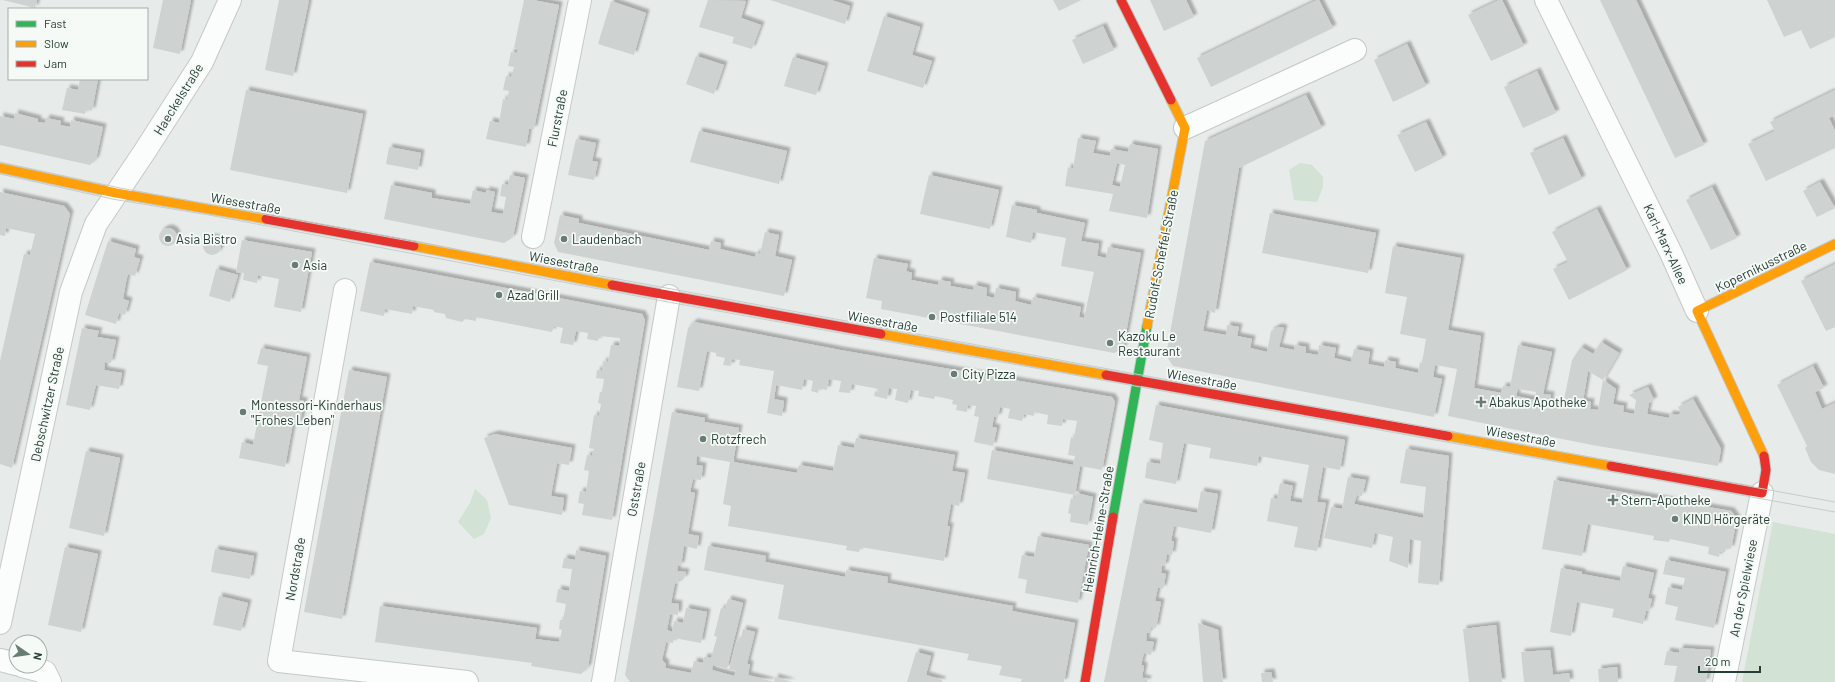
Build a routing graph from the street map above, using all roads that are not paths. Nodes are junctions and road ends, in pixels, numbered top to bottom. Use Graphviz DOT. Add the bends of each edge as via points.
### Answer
graph roads {
  1 [pos="230,0"];
  2 [pos="580,0"];
  3 [pos="1121,0"];
  4 [pos="1546,0"];
  5 [pos="1356,50"];
  6 [pos="1185,128"];
  7 [pos="0,168"];
  8 [pos="116,193"];
  9 [pos="533,237"];
  10 [pos="1835,244"];
  11 [pos="345,290"];
  12 [pos="669,296"];
  13 [pos="1698,311"];
  14 [pos="1137,380"];
  15 [pos="1762,493"];
  16 [pos="0,623"];
  17 [pos="408,679"];
  18 [pos="467,682"];
  19 [pos="603,682"];
  20 [pos="1085,682"];
  21 [pos="1724,682"];
  1 -- 8 [label="street, Haeckelstraße" via="202,62"];
  2 -- 9 [label="street, Flurstraße"];
  3 -- 6 [label="street"];
  4 -- 13 [label="street, Karl-Marx-Allee"];
  5 -- 6 [label="street"];
  6 -- 14 [label="street, Rudolf-Scheffel-Straße"];
  7 -- 8 [label="street, Wiesestraße"];
  8 -- 12 [label="street, Wiesestraße" via="356,235"];
  8 -- 16 [label="street, Debschwitzer Straße" via="96,224 71,292"];
  10 -- 13 [label="street, Kopernikusstraße"];
  11 -- 17 [label="street, Nordstraße" via="279,661"];
  12 -- 14 [label="street, Wiesestraße"];
  12 -- 19 [label="street, Oststraße"];
  13 -- 15 [label="street, Karl-Marx-Allee" via="1764,456 1766,470"];
  14 -- 15 [label="street, Wiesestraße"];
  14 -- 20 [label="street, Heinrich-Heine-Straße"];
  15 -- 21 [label="street, An der Spielwiese"];
  17 -- 18 [label="street, Nordstraße"];
}
